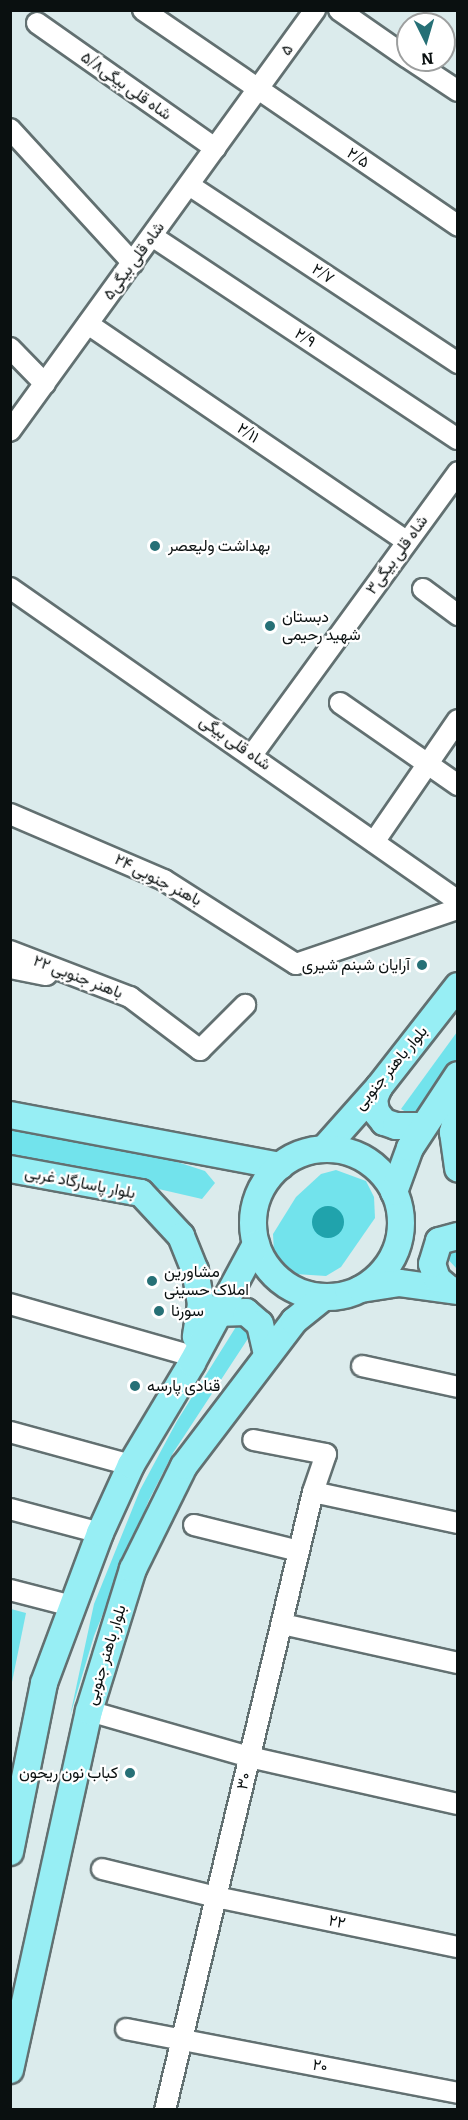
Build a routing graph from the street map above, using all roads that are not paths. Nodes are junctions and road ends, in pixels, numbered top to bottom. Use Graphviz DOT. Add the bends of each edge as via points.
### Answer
graph roads {
  1 [pos="143,10"];
  2 [pos="315,10"];
  3 [pos="339,10"];
  4 [pos="37,23"];
  5 [pos="396,49"];
  6 [pos="430,72"];
  7 [pos="258,90"];
  8 [pos="458,91"];
  9 [pos="10,129"];
  10 [pos="215,148"];
  11 [pos="189,185"];
  12 [pos="458,226"];
  13 [pos="152,236"];
  14 [pos="133,263"];
  15 [pos="88,324"];
  16 [pos="10,348"];
  17 [pos="458,363"];
  18 [pos="45,384"];
  19 [pos="10,431"];
  20 [pos="458,439"];
  21 [pos="458,472"];
  22 [pos="407,542"];
  23 [pos="10,588"];
  24 [pos="423,590"];
  25 [pos="458,615"];
  26 [pos="340,703"];
  27 [pos="458,720"];
  28 [pos="252,755"];
  29 [pos="427,764"];
  30 [pos="458,785"];
  31 [pos="10,814"];
  32 [pos="374,842"];
  33 [pos="458,901"];
  34 [pos="458,909"];
  35 [pos="10,951"];
  36 [pos="10,968"];
  37 [pos="88,983"];
  38 [pos="458,986"];
  39 [pos="245,1005"];
  40 [pos="458,1075"];
  41 [pos="379,1087"];
  42 [pos="458,1112"];
  43 [pos="10,1115"];
  44 [pos="422,1126"];
  45 [pos="324,1149"];
  46 [pos="280,1166"];
  47 [pos="10,1169"];
  48 [pos="458,1169"];
  49 [pos="394,1192"];
  50 [pos="458,1236"];
  51 [pos="256,1244"];
  52 [pos="360,1289"];
  53 [pos="453,1290"];
  54 [pos="324,1297"];
  55 [pos="10,1304"];
  56 [pos="216,1313"];
  57 [pos="267,1354"];
  58 [pos="192,1360"];
  59 [pos="362,1366"];
  60 [pos="458,1387"];
  61 [pos="10,1432"];
  62 [pos="253,1440"];
  63 [pos="131,1465"];
  64 [pos="313,1492"];
  65 [pos="10,1509"];
  66 [pos="458,1523"];
  67 [pos="194,1525"];
  68 [pos="100,1533"];
  69 [pos="299,1551"];
  70 [pos="10,1590"];
  71 [pos="72,1606"];
  72 [pos="282,1624"];
  73 [pos="458,1663"];
  74 [pos="89,1711"];
  75 [pos="249,1757"];
  76 [pos="458,1804"];
  77 [pos="10,1852"];
  78 [pos="102,1869"];
  79 [pos="216,1897"];
  80 [pos="458,1947"];
  81 [pos="126,2029"];
  82 [pos="182,2040"];
  83 [pos="10,2070"];
  84 [pos="458,2093"];
  85 [pos="165,2109"];
  1 -- 7 [label="street, ۲/۵"];
  2 -- 7 [label="street, ۵"];
  3 -- 5 [label="street"];
  4 -- 10 [label="street, شاه قلی بیگی۵/۸"];
  6 -- 8 [label="street"];
  7 -- 10 [label="street, شاه قلی بیگی۵"];
  7 -- 12 [label="street, ۲/۵"];
  9 -- 14 [label="street"];
  10 -- 11 [label="street, شاه قلی بیگی۵"];
  11 -- 13 [label="street, شاه قلی بیگی۵"];
  11 -- 17 [label="street, ۲/۷"];
  13 -- 14 [label="street, شاه قلی بیگی۵"];
  13 -- 20 [label="street, ۲/۹"];
  14 -- 15 [label="street, شاه قلی بیگی۵"];
  15 -- 18 [label="street, شاه قلی بیگی۵"];
  15 -- 22 [label="street, ۲/۱۱"];
  16 -- 18 [label="street"];
  18 -- 19 [label="street, شاه قلی بیگی۵"];
  21 -- 22 [label="street, شاه قلی بیگی۳"];
  22 -- 28 [label="street, شاه قلی بیگی۳"];
  23 -- 28 [label="street, شاه قلی بیگی"];
  24 -- 25 [label="street"];
  26 -- 29 [label="street"];
  27 -- 29 [label="street"];
  28 -- 32 [label="street, شاه قلی بیگی"];
  29 -- 30 [label="street"];
  29 -- 32 [label="street"];
  31 -- 34 [label="street, ۲۴ باهنر جنوبی" via="174,885 296,964"];
  32 -- 33 [label="street, شاه قلی بیگی"];
  35 -- 37 [label="street, ۲۲ باهنر جنوبی"];
  36 -- 37 [label="street"];
  37 -- 39 [label="street, ۲۲ باهنر جنوبی" via="130,997 200,1050"];
  38 -- 41 [label="main road, بلوار باهنر جنوبی"];
  40 -- 44 [label="main road"];
  41 -- 44 [label="main road" via="375,1105 384,1122"];
  41 -- 45 [label="main road, بلوار باهنر جنوبی"];
  42 -- 48 [label="main road" via="453,1132"];
  43 -- 46 [label="main road"];
  44 -- 49 [label="main road" via="406,1156"];
  45 -- 46 [label="main road" via="299,1155"];
  45 -- 49 [label="main road" via="364,1159 387,1179"];
  46 -- 51 [label="main road" via="265,1182 256,1201"];
  47 -- 58 [label="main road, بلوار پاسارگاد غربی" via="141,1193 181,1236 195,1270 201,1304"];
  49 -- 52 [label="main road" via="401,1221 399,1242 390,1261"];
  50 -- 53 [label="main road" via="440,1241 432,1264 437,1279"];
  51 -- 54 [label="main road" via="269,1268 289,1287"];
  51 -- 56 [label="main road"];
  52 -- 53 [label="main road" via="400,1283"];
  52 -- 54 [label="main road"];
  54 -- 57 [label="main road, بلوار باهنر جنوبی" via="294,1321"];
  55 -- 58 [label="street"];
  56 -- 57 [label="main road" via="246,1312 260,1324"];
  56 -- 58 [label="main road"];
  57 -- 74 [label="main road, بلوار باهنر جنوبی" via="184,1466 137,1561"];
  58 -- 63 [label="main road"];
  59 -- 60 [label="street"];
  61 -- 63 [label="street"];
  62 -- 64 [label="street, ۳۰" via="326,1454"];
  63 -- 68 [label="main road"];
  64 -- 66 [label="street"];
  64 -- 69 [label="street, ۳۰"];
  65 -- 68 [label="street"];
  67 -- 69 [label="street"];
  68 -- 71 [label="main road"];
  69 -- 72 [label="street, ۳۰"];
  70 -- 71 [label="street"];
  71 -- 77 [label="main road" via="33,1728"];
  72 -- 73 [label="street"];
  72 -- 75 [label="street, ۳۰"];
  74 -- 75 [label="street"];
  74 -- 83 [label="main road, بلوار باهنر جنوبی"];
  75 -- 76 [label="street"];
  75 -- 79 [label="street, ۳۰"];
  78 -- 79 [label="street, ۲۲"];
  79 -- 80 [label="street, ۲۲"];
  79 -- 82 [label="street, ۳۰"];
  81 -- 82 [label="street, ۲۰"];
  82 -- 84 [label="street, ۲۰"];
  82 -- 85 [label="street, ۳۰"];
}
